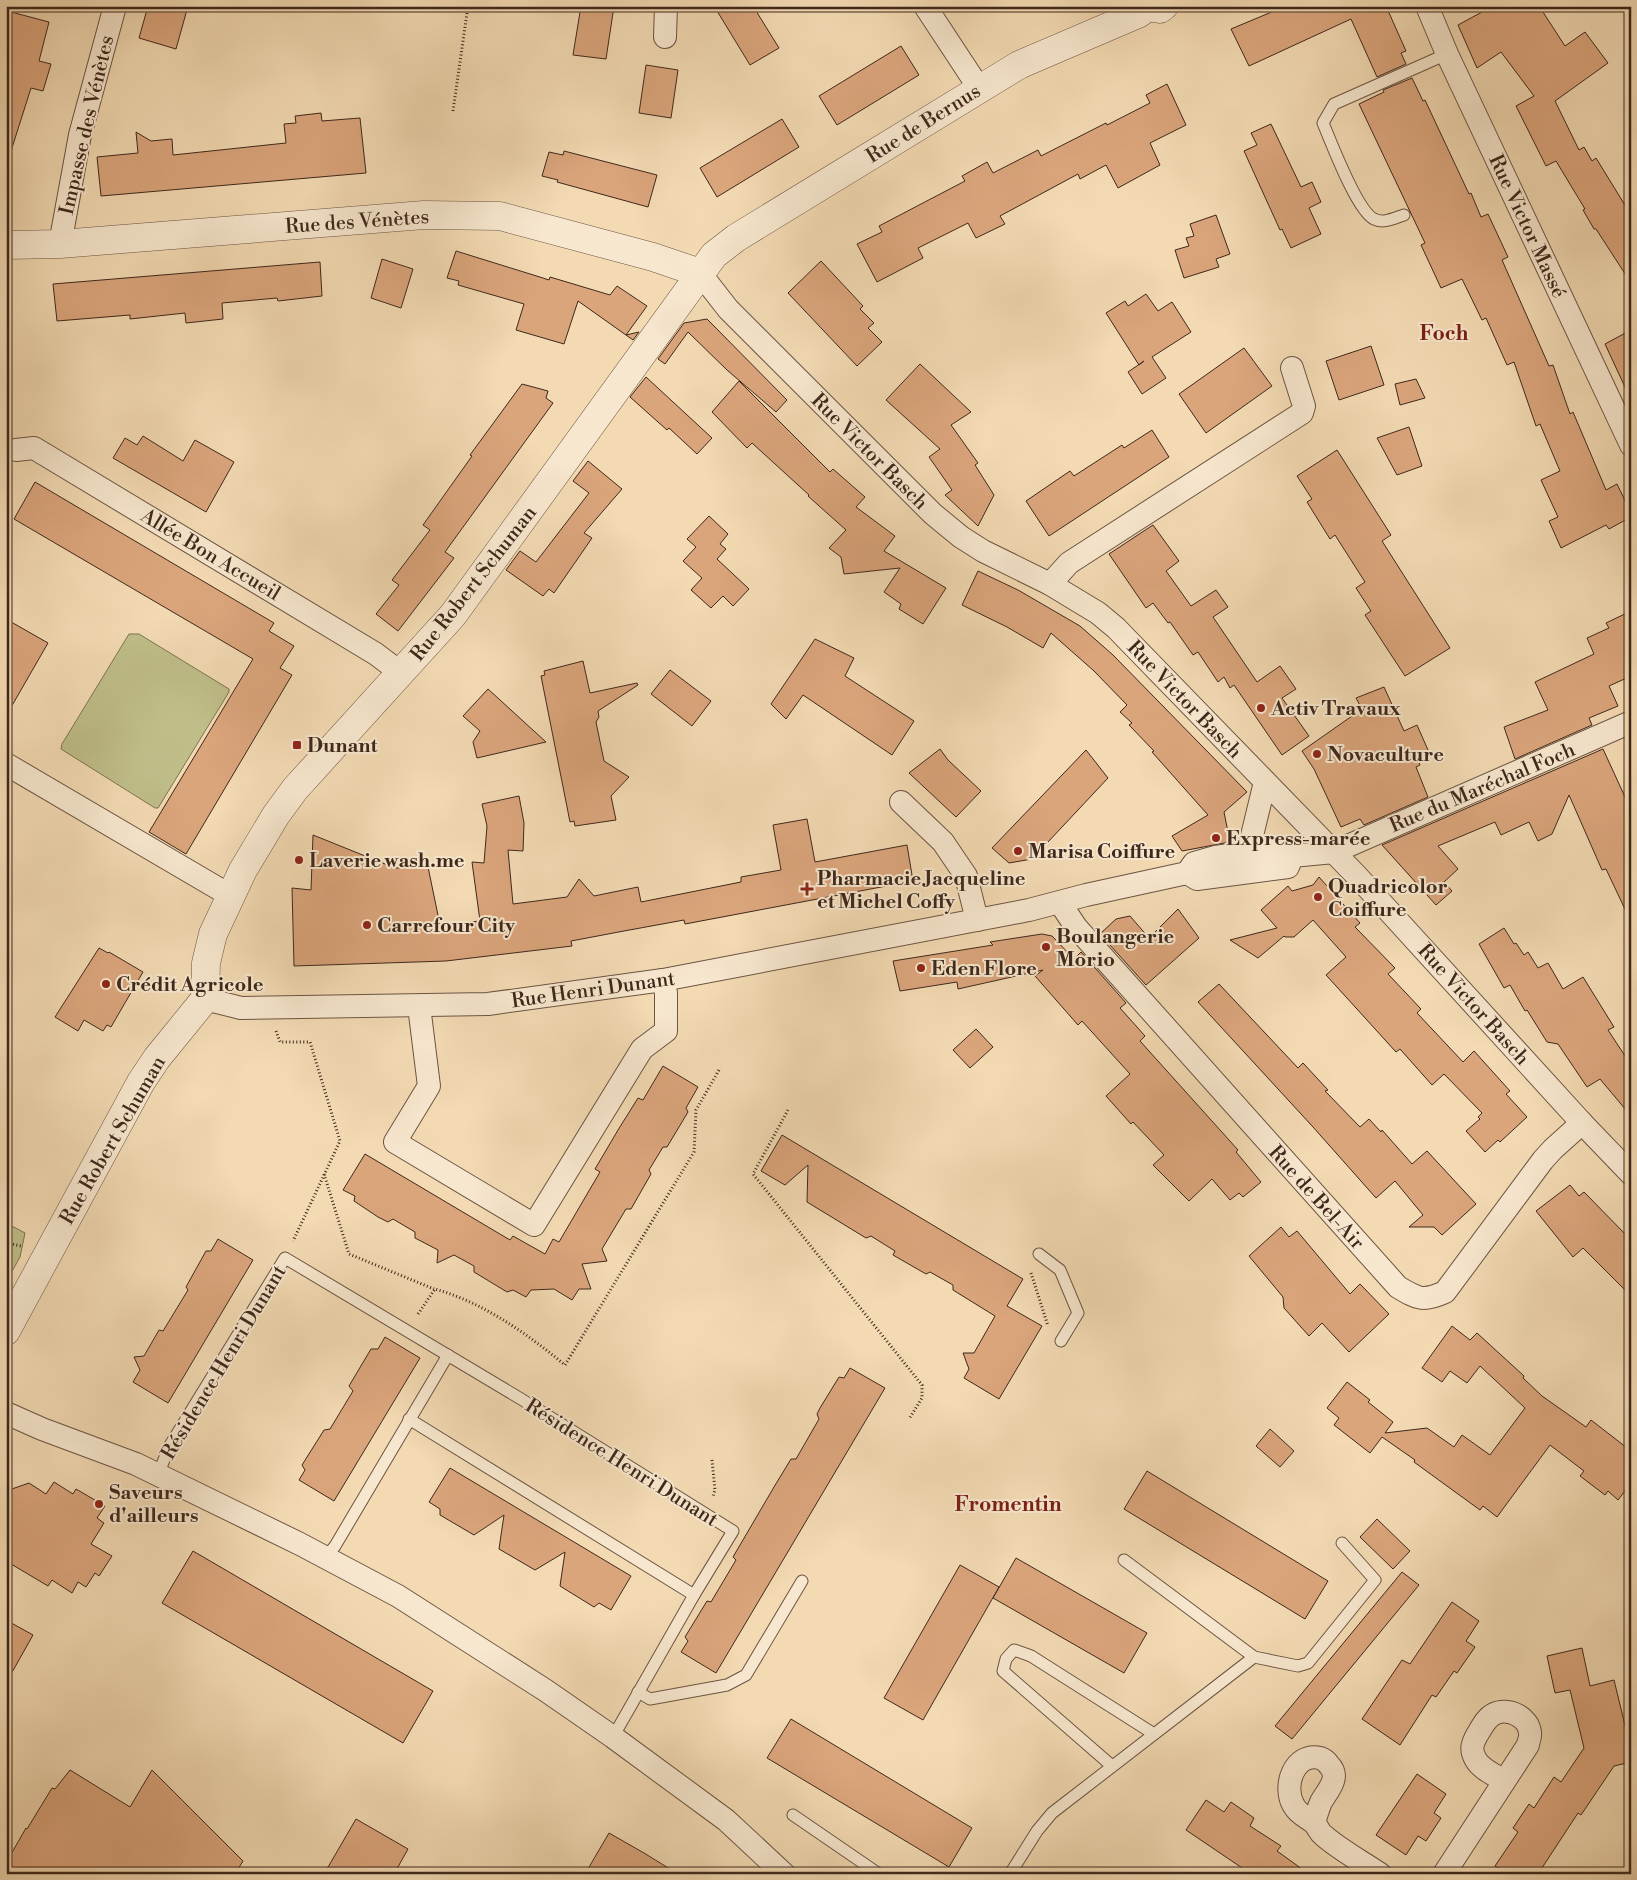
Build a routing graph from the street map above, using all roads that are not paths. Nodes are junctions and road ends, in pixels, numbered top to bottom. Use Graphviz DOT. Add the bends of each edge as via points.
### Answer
graph roads {
  1 [pos="115,6"];
  2 [pos="666,6"];
  3 [pos="925,6"];
  4 [pos="1427,6"];
  5 [pos="1154,7"];
  6 [pos="665,37"];
  7 [pos="1447,54"];
  8 [pos="979,88"];
  9 [pos="1404,215"];
  10 [pos="60,244"];
  11 [pos="6,245"];
  12 [pos="700,273"];
  13 [pos="1292,368"];
  14 [pos="1631,445"];
  15 [pos="16,450"];
  16 [pos="1050,584"];
  17 [pos="401,673"];
  18 [pos="1631,722"];
  19 [pos="6,764"];
  20 [pos="1266,782"];
  21 [pos="901,802"];
  22 [pos="1248,852"];
  23 [pos="1334,852"];
  24 [pos="1292,856"];
  25 [pos="1187,873"];
  26 [pos="230,896"];
  27 [pos="1060,903"];
  28 [pos="977,920"];
  29 [pos="663,980"];
  30 [pos="205,999"];
  31 [pos="419,1006"];
  32 [pos="1582,1123"];
  33 [pos="1631,1174"];
  34 [pos="1039,1254"];
  35 [pos="6,1331"];
  36 [pos="1062,1341"];
  37 [pos="448,1355"];
  38 [pos="6,1413"];
  39 [pos="410,1419"];
  40 [pos="158,1475"];
  41 [pos="1342,1543"];
  42 [pos="325,1558"];
  43 [pos="1124,1560"];
  44 [pos="802,1581"];
  45 [pos="694,1595"];
  46 [pos="1254,1657"];
  47 [pos="638,1692"];
  48 [pos="1154,1734"];
  49 [pos="613,1737"];
  50 [pos="1112,1766"];
  51 [pos="1504,1781"];
  52 [pos="793,1815"];
  53 [pos="1314,1823"];
  54 [pos="784,1874"];
  55 [pos="879,1874"];
  56 [pos="1010,1874"];
  57 [pos="1380,1874"];
  58 [pos="1444,1874"];
  1 -- 10 [label="street, Impasse des Vénètes" via="80,135"];
  2 -- 6 [label="street"];
  3 -- 8 [label="street"];
  4 -- 7 [label="street, Rue Victor Massé"];
  5 -- 8 [label="street, Rue de Bernus" via="1019,65"];
  7 -- 9 [label="lane" via="1334,104 1323,123 1358,202 1373,218 1385,221"];
  7 -- 14 [label="street, Rue Victor Massé"];
  8 -- 12 [label="street, Rue de Bernus" via="736,238 714,255"];
  10 -- 11 [label="street, Rue des Vénètes"];
  10 -- 12 [label="street, Rue des Vénètes" via="424,215 500,216 653,257"];
  12 -- 16 [label="street, Rue Victor Basch" via="728,309 933,514 984,551"];
  12 -- 17 [label="street, Rue Robert Schuman" via="453,615"];
  13 -- 16 [label="street" via="1304,406 1302,413 1068,563"];
  15 -- 17 [label="street, Allée Bon Accueil" via="34,448 376,654"];
  16 -- 20 [label="street, Rue Victor Basch" via="1116,628"];
  17 -- 26 [label="street, Rue Robert Schuman" via="295,789 266,831"];
  18 -- 23 [label="street, Rue du Maréchal Foch"];
  19 -- 26 [label="street"];
  20 -- 22 [label="street"];
  20 -- 23 [label="street, Rue Victor Basch"];
  21 -- 28 [label="street" via="943,842 966,876"];
  22 -- 24 [label="street, Rue Henri Dunant" via="1283,848"];
  22 -- 25 [label="street, Rue Henri Dunant" via="1194,863"];
  23 -- 24 [label="street, Rue Henri Dunant"];
  23 -- 32 [label="street, Rue Victor Basch"];
  24 -- 25 [label="street, Rue Henri Dunant" via="1288,867 1196,879"];
  25 -- 27 [label="street, Rue Henri Dunant"];
  26 -- 30 [label="street, Rue Robert Schuman" via="213,934 206,963"];
  27 -- 28 [label="street, Rue Henri Dunant"];
  27 -- 32 [label="street, Rue de Bel-Air" via="1076,927 1398,1287 1417,1298 1432,1298 1445,1292 1543,1160"];
  28 -- 29 [label="street, Rue Henri Dunant"];
  29 -- 31 [label="street, Rue Henri Dunant" via="488,1004"];
  29 -- 31 [label="street" via="666,1031 642,1049 534,1225 395,1142 429,1086"];
  30 -- 31 [label="street, Rue Henri Dunant" via="241,1008"];
  30 -- 35 [label="street, Rue Robert Schuman" via="141,1082"];
  32 -- 33 [label="street, Rue Victor Basch"];
  34 -- 36 [label="lane" via="1060,1270 1078,1313"];
  37 -- 39 [label="lane"];
  37 -- 40 [label="lane, Résidence Henri Dunant" via="285,1258 169,1447"];
  37 -- 45 [label="lane, Résidence Henri Dunant" via="733,1531"];
  38 -- 40 [label="street"];
  39 -- 42 [label="lane"];
  39 -- 45 [label="lane"];
  40 -- 42 [label="street"];
  41 -- 46 [label="lane" via="1375,1580 1308,1663 1298,1666"];
  42 -- 49 [label="street" via="398,1596"];
  43 -- 46 [label="lane"];
  44 -- 47 [label="lane" via="746,1675 727,1685 650,1699"];
  45 -- 47 [label="lane, Résidence Henri Dunant"];
  46 -- 48 [label="lane"];
  47 -- 49 [label="lane, Résidence Henri Dunant"];
  48 -- 50 [label="lane"];
  48 -- 50 [label="lane" via="1031,1656 1014,1650 1006,1659 1003,1671"];
  49 -- 54 [label="street" via="726,1820"];
  50 -- 56 [label="lane" via="1052,1813 1037,1830"];
  51 -- 58 [label="street"];
  52 -- 55 [label="lane"];
  53 -- 57 [label="street" via="1321,1834"];
}
